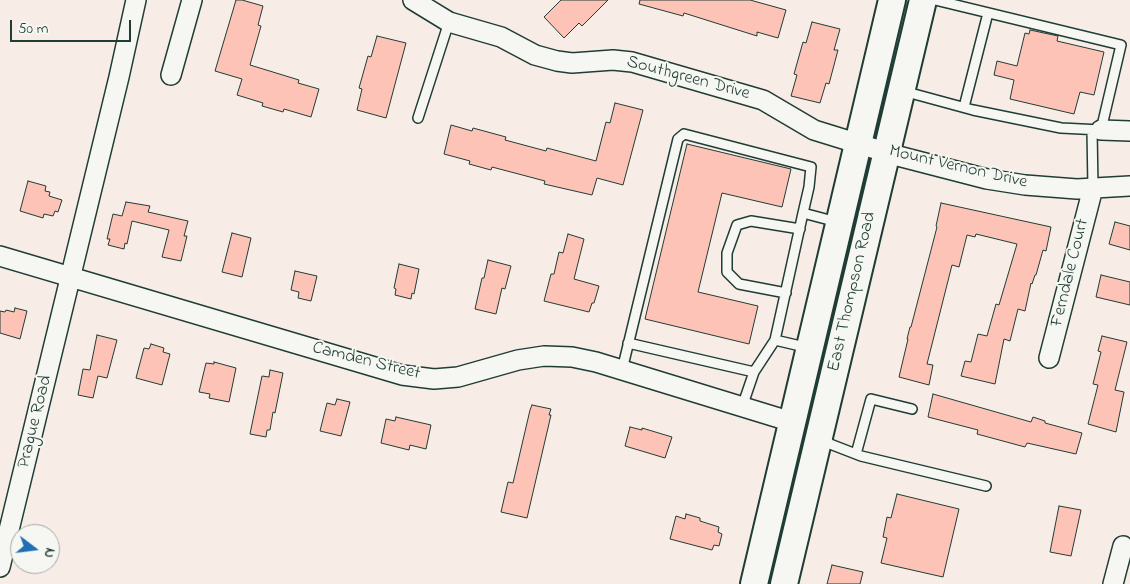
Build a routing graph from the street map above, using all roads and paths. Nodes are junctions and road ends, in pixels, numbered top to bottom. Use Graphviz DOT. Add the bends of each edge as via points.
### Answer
graph roads {
  1 [pos="136,0"];
  2 [pos="192,0"];
  3 [pos="413,0"];
  4 [pos="892,0"];
  5 [pos="923,0"];
  6 [pos="935,0"];
  7 [pos="988,13"];
  8 [pos="449,22"];
  9 [pos="1126,46"];
  10 [pos="172,75"];
  11 [pos="902,91"];
  12 [pos="964,107"];
  13 [pos="418,118"];
  14 [pos="1096,130"];
  15 [pos="1130,131"];
  16 [pos="873,148"];
  17 [pos="1130,186"];
  18 [pos="1092,188"];
  19 [pos="803,213"];
  20 [pos="839,222"];
  21 [pos="800,229"];
  22 [pos="0,256"];
  23 [pos="72,277"];
  24 [pos="786,293"];
  25 [pos="775,340"];
  26 [pos="628,343"];
  27 [pos="809,348"];
  28 [pos="1049,358"];
  29 [pos="622,370"];
  30 [pos="754,372"];
  31 [pos="742,407"];
  32 [pos="912,410"];
  33 [pos="792,422"];
  34 [pos="819,434"];
  35 [pos="856,454"];
  36 [pos="986,486"];
  37 [pos="1123,546"];
  38 [pos="0,567"];
  39 [pos="754,584"];
  40 [pos="784,584"];
  41 [pos="1113,584"];
  1 -- 23 [label="street, Prague Road"];
  2 -- 10 [label="street"];
  3 -- 8 [label="street, Southgreen Drive"];
  4 -- 16 [label="main road, East Thompson Road"];
  5 -- 11 [label="main road, East Thompson Road"];
  6 -- 7 [label="lane"];
  7 -- 9 [label="lane"];
  7 -- 12 [label="lane"];
  8 -- 13 [label="lane"];
  8 -- 16 [label="street, Southgreen Drive" via="501,37 548,60 628,62 763,100 814,130"];
  9 -- 14 [label="lane"];
  11 -- 12 [label="lane"];
  11 -- 16 [label="main road, East Thompson Road"];
  12 -- 14 [label="lane" via="1061,128"];
  14 -- 15 [label="street"];
  14 -- 18 [label="lane"];
  16 -- 18 [label="street, Mount Vernon Drive" via="1002,181 1046,187"];
  16 -- 20 [label="main road, East Thompson Road"];
  16 -- 34 [label="main road, East Thompson Road"];
  17 -- 18 [label="street, Mount Vernon Drive"];
  18 -- 28 [label="street, Ferndale Court"];
  19 -- 20 [label="lane"];
  19 -- 21 [label="lane"];
  19 -- 26 [label="lane" via="811,167 684,134 678,139"];
  20 -- 27 [label="main road, East Thompson Road"];
  21 -- 24 [label="lane"];
  21 -- 24 [label="lane" via="751,221 737,225 727,253 728,272 739,284"];
  22 -- 23 [label="street, Camden Street"];
  23 -- 29 [label="street, Camden Street" via="402,375 434,379 458,377 518,360 549,356 577,358"];
  23 -- 38 [label="street, Prague Road"];
  24 -- 25 [label="lane"];
  25 -- 27 [label="lane"];
  25 -- 30 [label="lane"];
  26 -- 29 [label="lane"];
  26 -- 30 [label="lane"];
  27 -- 33 [label="main road, East Thompson Road"];
  29 -- 31 [label="street, Camden Street"];
  30 -- 31 [label="lane"];
  31 -- 33 [label="street, Camden Street"];
  32 -- 35 [label="lane" via="871,399"];
  33 -- 34 [label="main road"];
  33 -- 39 [label="main road, East Thompson Road"];
  34 -- 35 [label="lane" via="830,444"];
  34 -- 40 [label="main road, East Thompson Road"];
  35 -- 36 [label="lane"];
  37 -- 41 [label="street"];
}
